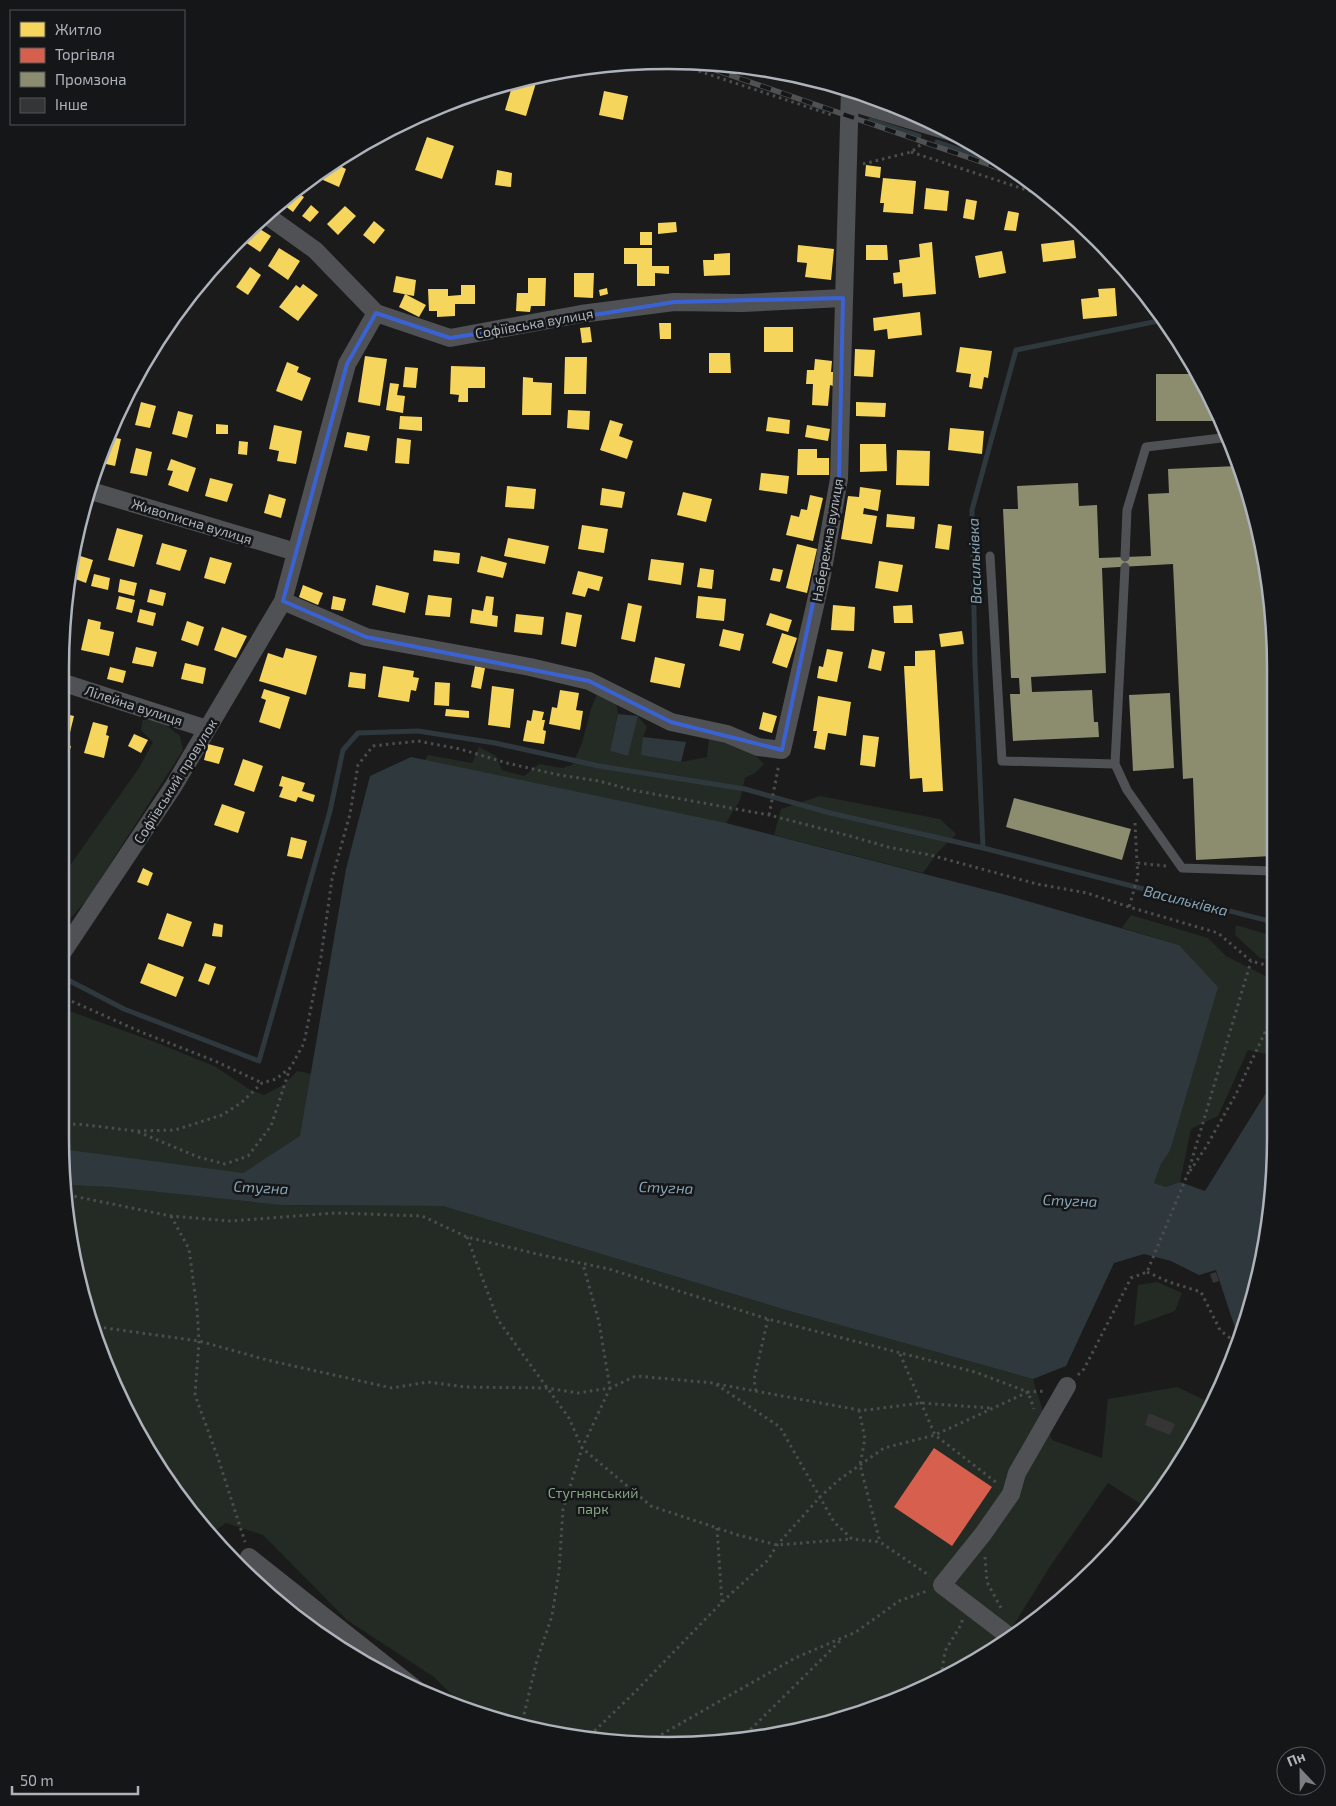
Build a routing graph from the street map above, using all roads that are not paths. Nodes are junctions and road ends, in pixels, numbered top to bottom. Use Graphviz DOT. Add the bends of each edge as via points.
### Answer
graph roads {
  1 [pos="850,98"];
  2 [pos="271,219"];
  3 [pos="844,298"];
  4 [pos="376,313"];
  5 [pos="1222,438"];
  6 [pos="96,492"];
  7 [pos="296,552"];
  8 [pos="990,556"];
  9 [pos="1125,557"];
  10 [pos="1125,567"];
  11 [pos="283,601"];
  12 [pos="69,685"];
  13 [pos="207,729"];
  14 [pos="1116,764"];
  15 [pos="1267,871"];
  16 [pos="69,943"];
  17 [pos="1067,1386"];
  18 [pos="249,1557"];
  19 [pos="1006,1633"];
  20 [pos="389,1668"];
  1 -- 3 [label="street, Набережна вулиця"];
  2 -- 4 [label="street, Софіївська вулиця" via="315,250"];
  3 -- 4 [label="street, Софіївська вулиця" via="742,303 674,302 581,314 450,338"];
  3 -- 11 [label="street, Набережна вулиця" via="839,479 822,575 782,750 758,747 727,734 670,722 589,681 366,637"];
  4 -- 7 [label="street, Софіївський провулок" via="347,364"];
  5 -- 9 [label="lane" via="1146,447 1127,510"];
  6 -- 7 [label="street, Живописна вулиця"];
  7 -- 11 [label="street, Софіївський провулок"];
  8 -- 14 [label="lane" via="1002,761"];
  10 -- 14 [label="lane"];
  11 -- 13 [label="street, Софіївський провулок"];
  12 -- 13 [label="street, Лілейна вулиця"];
  13 -- 16 [label="street, Софіївський провулок" via="173,787"];
  14 -- 15 [label="lane" via="1127,790 1182,868"];
  17 -- 19 [label="street" via="1017,1473 1011,1494 942,1585"];
  18 -- 20 [label="street"];
}
